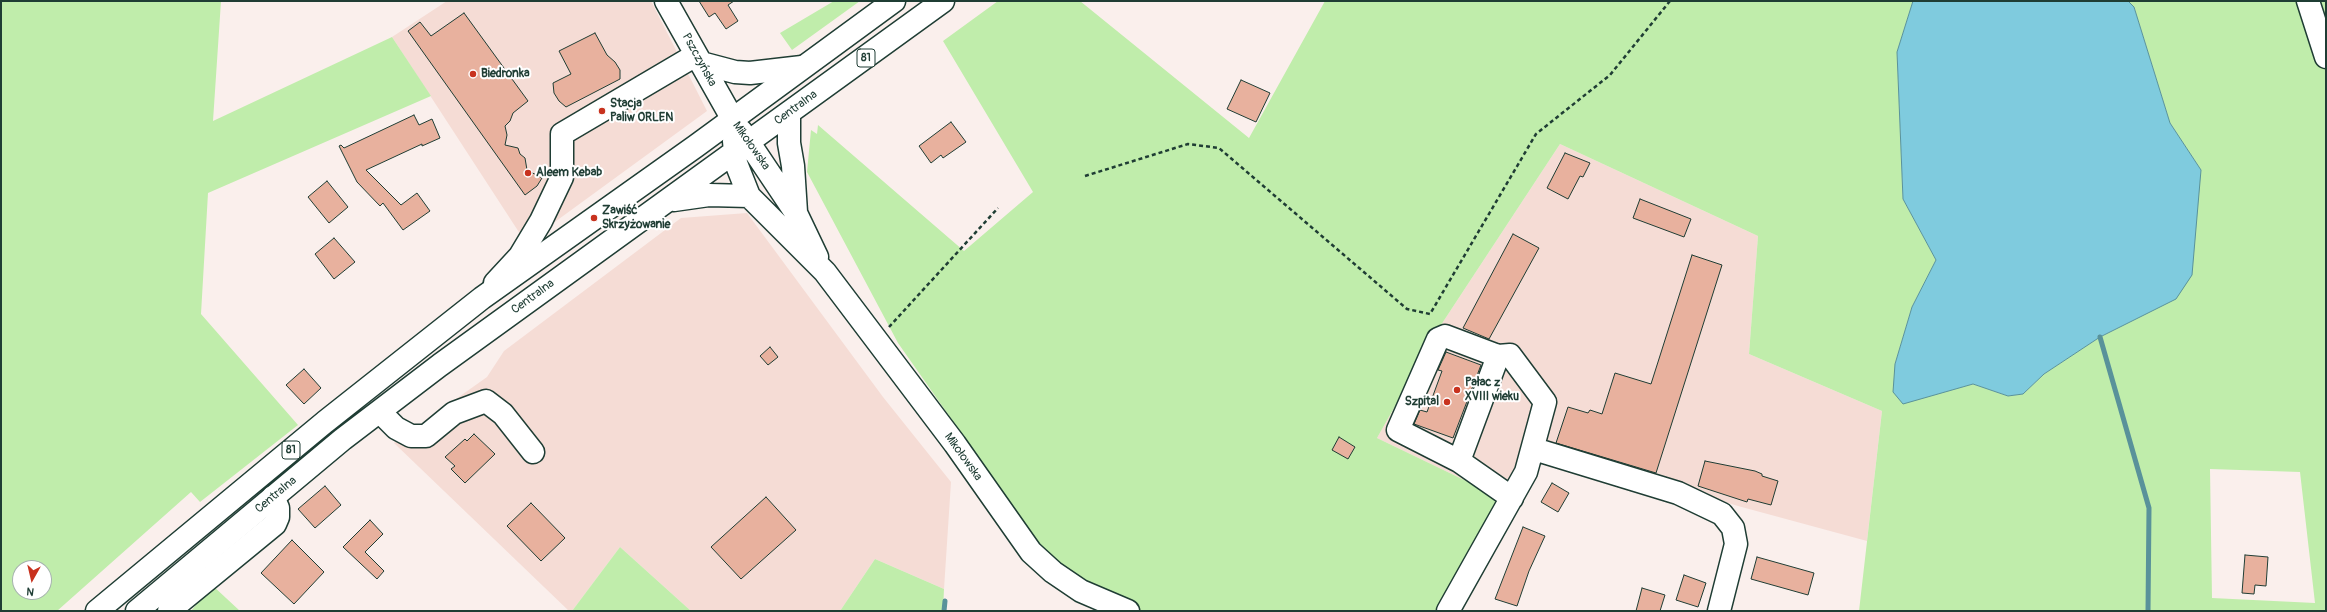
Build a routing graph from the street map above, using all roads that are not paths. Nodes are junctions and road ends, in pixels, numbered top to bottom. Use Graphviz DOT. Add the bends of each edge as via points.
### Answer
graph roads {
  1 [pos="666,1"];
  2 [pos="894,1"];
  3 [pos="943,1"];
  4 [pos="2308,1"];
  5 [pos="2326,57"];
  6 [pos="698,59"];
  7 [pos="802,67"];
  8 [pos="789,114"];
  9 [pos="732,118"];
  10 [pos="742,148"];
  11 [pos="749,196"];
  12 [pos="668,201"];
  13 [pos="796,213"];
  14 [pos="825,272"];
  15 [pos="482,298"];
  16 [pos="1498,356"];
  17 [pos="380,412"];
  18 [pos="1534,449"];
  19 [pos="533,452"];
  20 [pos="1459,461"];
  21 [pos="273,497"];
  22 [pos="1512,498"];
  23 [pos="175,609"];
  24 [pos="98,611"];
  25 [pos="137,611"];
  26 [pos="1128,611"];
  27 [pos="1448,611"];
  28 [pos="1719,611"];
  1 -- 6 [label="main road, Pszczyńska"];
  2 -- 7 [label="main road, Centralna / 81"];
  3 -- 8 [label="main road, Centralna / 81"];
  4 -- 5 [label="main road"];
  6 -- 7 [label="main road" via="735,72 750,73"];
  6 -- 9 [label="main road, Pszczyńska"];
  6 -- 15 [label="main road" via="562,134 562,177 542,221 520,256"];
  7 -- 9 [label="main road, Centralna / 81"];
  8 -- 10 [label="main road, Centralna / 81"];
  8 -- 13 [label="main road" via="789,143"];
  9 -- 10 [label="main road, Mikołowska"];
  9 -- 15 [label="main road, Centralna / 81"];
  10 -- 11 [label="main road, Mikołowska" via="741,178"];
  10 -- 12 [label="main road, Centralna / 81"];
  10 -- 13 [label="main road, Mikołowska"];
  11 -- 12 [label="main road" via="709,195"];
  11 -- 14 [label="main road, Mikołowska"];
  12 -- 17 [label="main road, Centralna / 81" via="501,320"];
  13 -- 14 [label="main road, Mikołowska"];
  14 -- 26 [label="main road, Mikołowska" via="955,444 1031,552 1081,591"];
  15 -- 24 [label="main road, Centralna / 81" via="325,422"];
  16 -- 18 [label="main road" via="1510,355 1545,402"];
  16 -- 20 [label="main road"];
  16 -- 20 [label="main road" via="1445,336 1438,339 1398,430"];
  17 -- 19 [label="main road" via="396,428 410,436 426,436 454,413 486,401 503,414"];
  17 -- 21 [label="main road, Centralna / 81"];
  18 -- 22 [label="main road" via="1526,472"];
  18 -- 28 [label="main road" via="1678,493 1722,514 1733,528 1736,544"];
  20 -- 22 [label="main road"];
  21 -- 23 [label="main road" via="278,517 275,524"];
  21 -- 25 [label="main road, Centralna / 81"];
  22 -- 27 [label="main road"];
}
